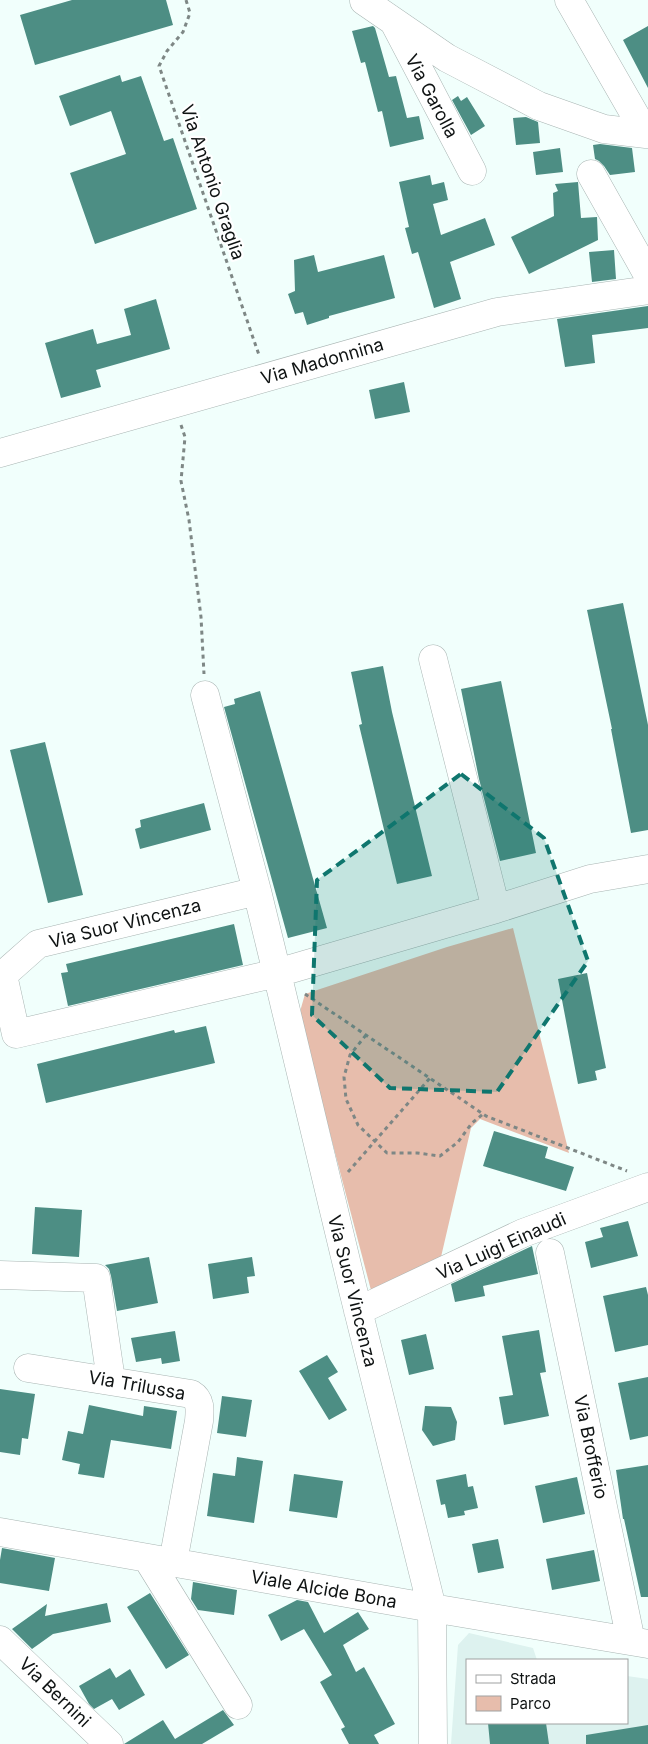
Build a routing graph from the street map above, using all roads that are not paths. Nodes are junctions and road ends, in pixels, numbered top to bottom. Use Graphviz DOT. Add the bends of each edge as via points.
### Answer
graph roads {
  1 [pos="569,0"];
  2 [pos="364,1"];
  3 [pos="393,20"];
  4 [pos="647,134"];
  5 [pos="472,172"];
  6 [pos="591,174"];
  7 [pos="648,275"];
  8 [pos="648,290"];
  9 [pos="0,453"];
  10 [pos="433,659"];
  11 [pos="206,695"];
  12 [pos="648,869"];
  13 [pos="257,891"];
  14 [pos="496,909"];
  15 [pos="277,973"];
  16 [pos="639,1179"];
  17 [pos="550,1252"];
  18 [pos="0,1275"];
  19 [pos="358,1311"];
  20 [pos="28,1368"];
  21 [pos="111,1380"];
  22 [pos="0,1532"];
  23 [pos="160,1560"];
  24 [pos="432,1608"];
  25 [pos="0,1640"];
  26 [pos="640,1642"];
  27 [pos="238,1705"];
  28 [pos="109,1744"];
  29 [pos="433,1744"];
  1 -- 4 [label="street"];
  2 -- 3 [label="street"];
  3 -- 4 [label="street" via="447,58 539,106 604,129"];
  3 -- 5 [label="street, Via Garolla"];
  6 -- 7 [label="street"];
  8 -- 9 [label="street, Via Madonnina" via="497,312"];
  10 -- 14 [label="street"];
  11 -- 13 [label="street, Via Suor Vincenza"];
  12 -- 14 [label="street, Via Suor Vincenza" via="590,879"];
  13 -- 15 [label="street, Via Suor Vincenza"];
  13 -- 15 [label="street, Via Suor Vincenza" via="38,944 3,975 16,1034"];
  14 -- 15 [label="street, Via Suor Vincenza"];
  15 -- 19 [label="street, Via Suor Vincenza"];
  16 -- 19 [label="street, Via Luigi Einaudi"];
  17 -- 26 [label="street, Via Brofferio"];
  18 -- 21 [label="street" via="96,1278"];
  19 -- 24 [label="street, Via Suor Vincenza"];
  20 -- 21 [label="street, Via Trilussa"];
  21 -- 23 [label="street, Via Trilussa" via="191,1394 200,1407 199,1421"];
  22 -- 23 [label="street, Viale Alcide Bona"];
  23 -- 24 [label="street, Viale Alcide Bona"];
  23 -- 27 [label="street"];
  24 -- 26 [label="street, Viale Alcide Bona"];
  24 -- 29 [label="street, Via Suor Vincenza"];
  25 -- 28 [label="street, Via Bernini"];
}
